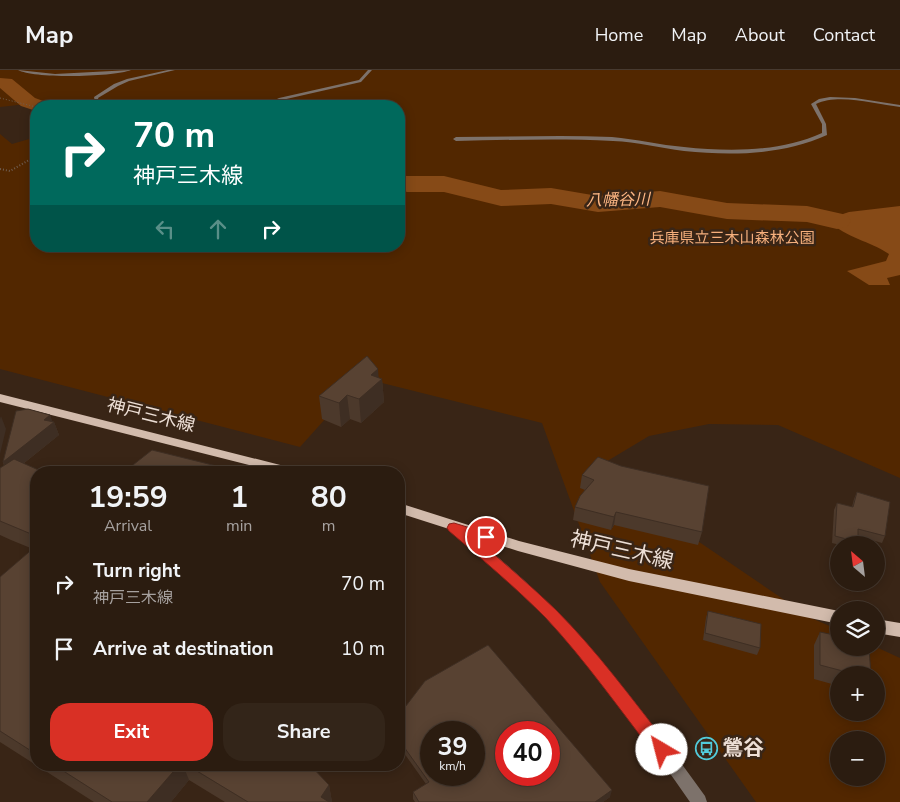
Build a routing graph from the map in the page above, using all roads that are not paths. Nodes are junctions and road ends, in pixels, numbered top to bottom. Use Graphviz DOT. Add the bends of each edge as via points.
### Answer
graph roads {
  1 [pos="20,70"];
  2 [pos="129,70"];
  3 [pos="172,70"];
  4 [pos="370,70"];
  5 [pos="96,100"];
  6 [pos="279,100"];
  7 [pos="900,106"];
  8 [pos="456,139"];
  9 [pos="0,398"];
  10 [pos="268,466"];
  11 [pos="405,510"];
  12 [pos="454,528"];
  13 [pos="830,616"];
  14 [pos="885,628"];
  15 [pos="900,630"];
  16 [pos="699,802"];
  1 -- 2 [label="street" via="26,74 43,74"];
  3 -- 5 [label="street" via="128,80"];
  4 -- 6 [label="street" via="360,81"];
  7 -- 8 [label="street" via="842,98 818,100 813,104 824,124 825,134 812,142 791,147 710,150 614,139"];
  9 -- 10 [label="main road, 神戸三木線"];
  11 -- 12 [label="main road, 神戸三木線"];
  12 -- 13 [label="main road, 神戸三木線" via="629,575"];
  12 -- 16 [label="street" via="552,615 653,738"];
  14 -- 15 [label="main road"];
}
